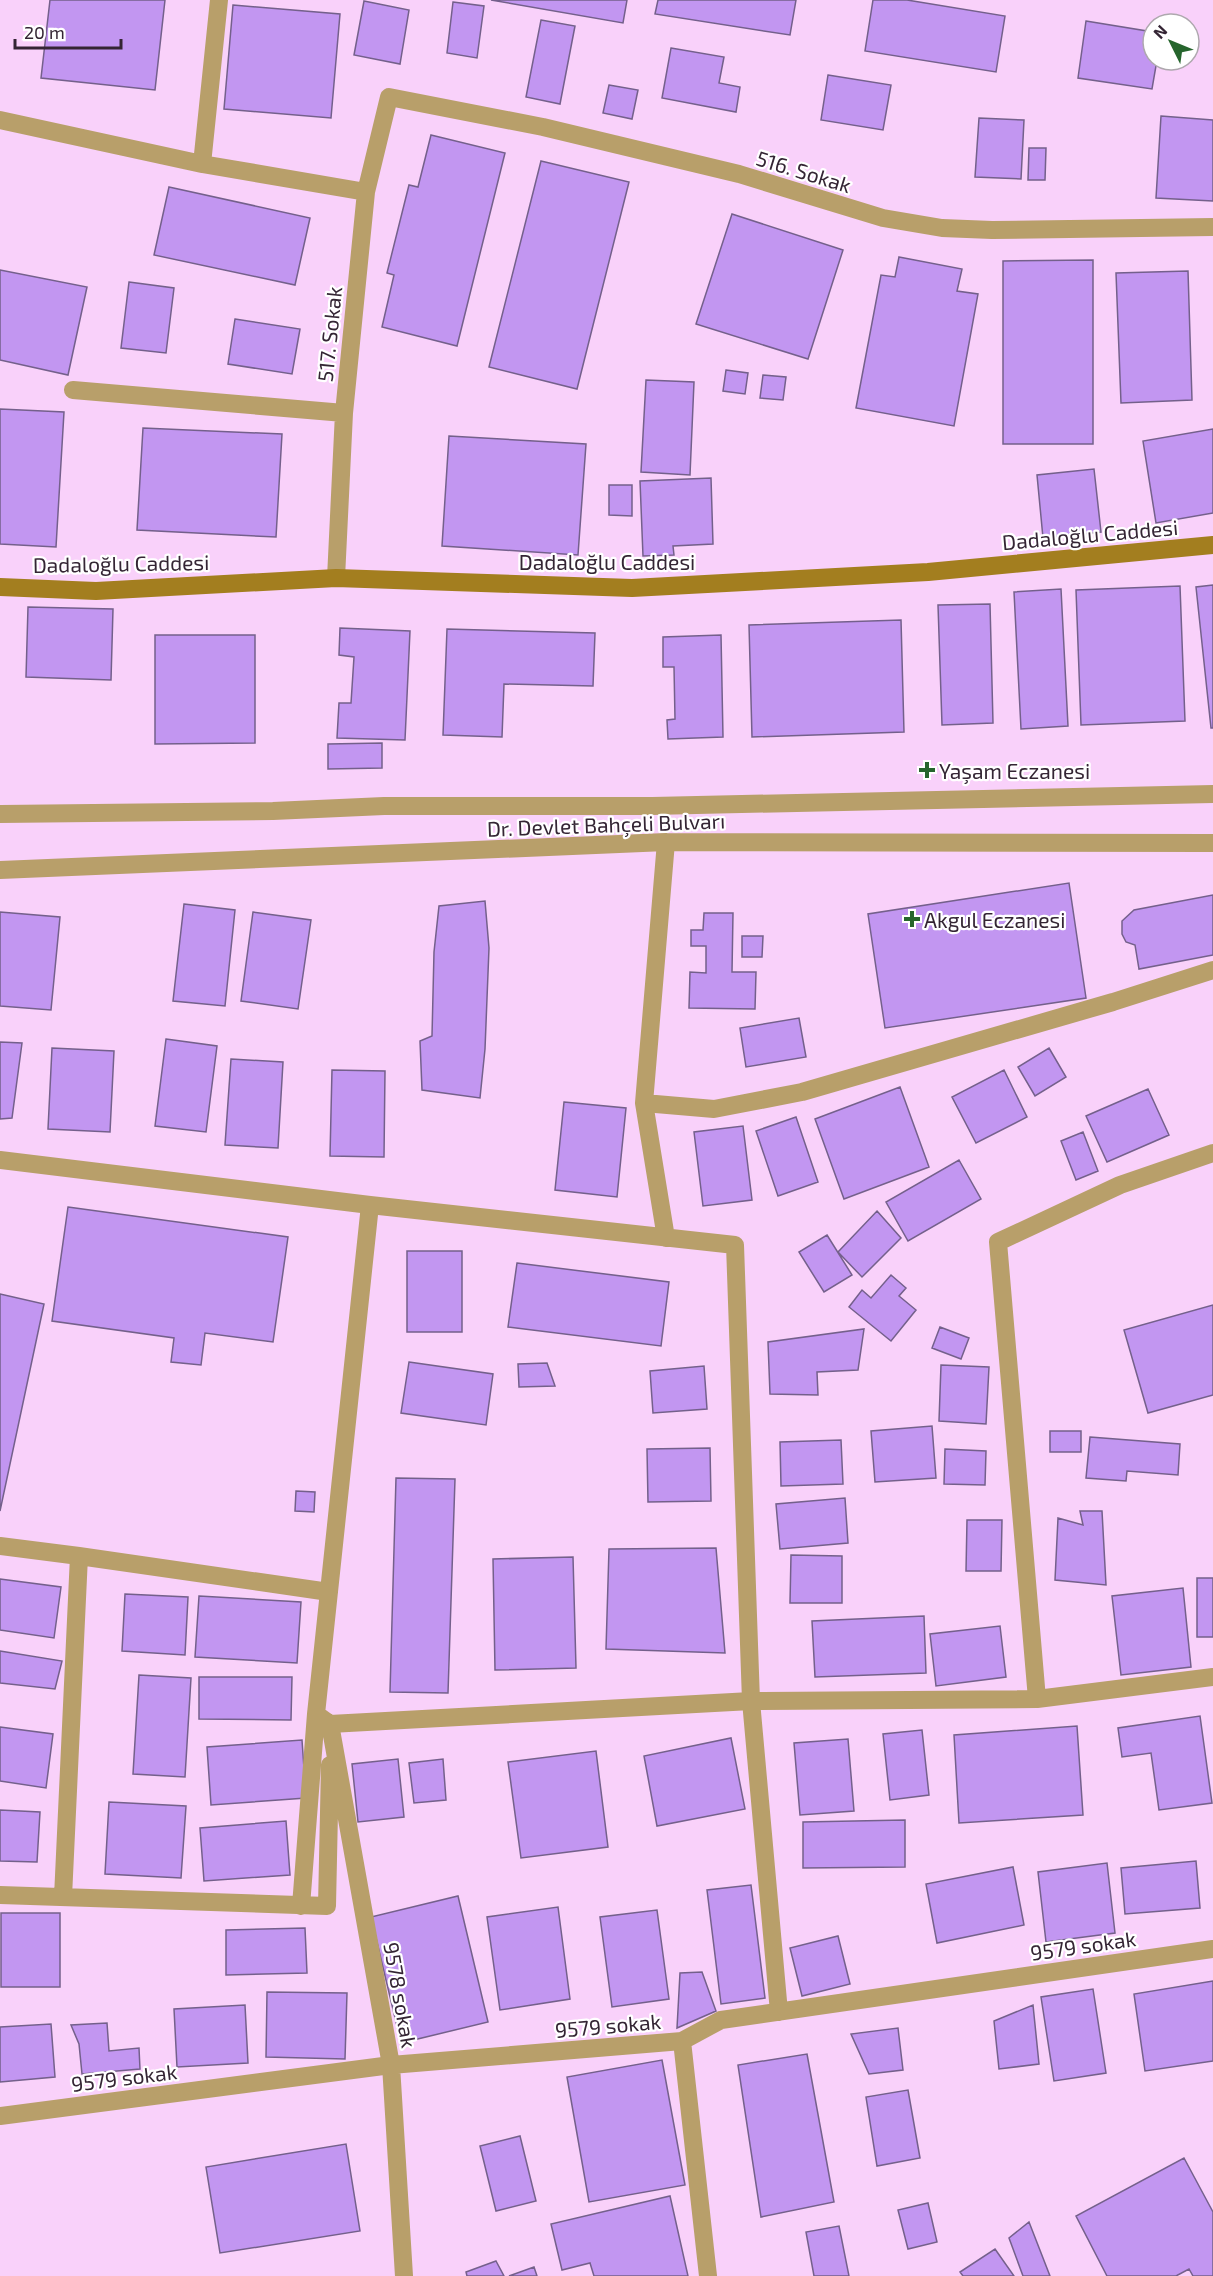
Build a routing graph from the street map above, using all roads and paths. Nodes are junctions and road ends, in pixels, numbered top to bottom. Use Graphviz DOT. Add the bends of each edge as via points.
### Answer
graph roads {
  1 [pos="219,0"];
  2 [pos="389,97"];
  3 [pos="0,120"];
  4 [pos="202,164"];
  5 [pos="366,192"];
  6 [pos="1213,227"];
  7 [pos="73,390"];
  8 [pos="344,413"];
  9 [pos="1213,545"];
  10 [pos="336,578"];
  11 [pos="0,586"];
  12 [pos="1213,794"];
  13 [pos="0,814"];
  14 [pos="666,842"];
  15 [pos="1213,843"];
  16 [pos="0,870"];
  17 [pos="1213,970"];
  18 [pos="644,1103"];
  19 [pos="1213,1153"];
  20 [pos="0,1160"];
  21 [pos="370,1205"];
  22 [pos="666,1238"];
  23 [pos="0,1546"];
  24 [pos="79,1556"];
  25 [pos="329,1592"];
  26 [pos="1213,1677"];
  27 [pos="1037,1699"];
  28 [pos="751,1701"];
  29 [pos="323,1719"];
  30 [pos="0,1895"];
  31 [pos="63,1897"];
  32 [pos="301,1906"];
  33 [pos="1213,1949"];
  34 [pos="779,2012"];
  35 [pos="682,2041"];
  36 [pos="391,2065"];
  37 [pos="0,2116"];
  38 [pos="404,2276"];
  39 [pos="708,2276"];
  1 -- 4 [label="street"];
  2 -- 5 [label="street, 517. Sokak"];
  2 -- 6 [label="street, 516. Sokak" via="543,127 739,174 883,218 942,228"];
  3 -- 4 [label="street"];
  4 -- 5 [label="street"];
  5 -- 8 [label="street, 517. Sokak"];
  7 -- 8 [label="street"];
  8 -- 10 [label="street, 517. Sokak"];
  9 -- 10 [label="street, Dadaloğlu Caddesi" via="928,572 632,588"];
  10 -- 11 [label="street, Dadaloğlu Caddesi" via="96,591"];
  12 -- 13 [label="street, Dr. Devlet Bahçeli Bulvarı"];
  14 -- 15 [label="street, Dr. Devlet Bahçeli Bulvarı"];
  14 -- 16 [label="street, Dr. Devlet Bahçeli Bulvarı"];
  14 -- 18 [label="street"];
  17 -- 18 [label="street" via="802,1092 714,1109"];
  18 -- 22 [label="street"];
  19 -- 27 [label="street" via="1120,1185 998,1242"];
  20 -- 21 [label="street"];
  21 -- 22 [label="street"];
  21 -- 25 [label="street"];
  22 -- 28 [label="street" via="735,1245"];
  23 -- 24 [label="street"];
  24 -- 25 [label="street"];
  24 -- 31 [label="street"];
  25 -- 29 [label="street"];
  26 -- 27 [label="street"];
  27 -- 28 [label="street"];
  28 -- 29 [label="street"];
  28 -- 34 [label="street"];
  29 -- 32 [label="street"];
  29 -- 32 [label="street" via="327,1906"];
  29 -- 36 [label="street, 9578 sokak"];
  30 -- 31 [label="street"];
  31 -- 32 [label="street"];
  33 -- 34 [label="street, 9579 sokak"];
  34 -- 35 [label="street, 9579 sokak" via="721,2020"];
  35 -- 36 [label="street, 9579 sokak"];
  35 -- 39 [label="street"];
  36 -- 37 [label="street, 9579 sokak"];
  36 -- 38 [label="street, 9578 sokak"];
}
